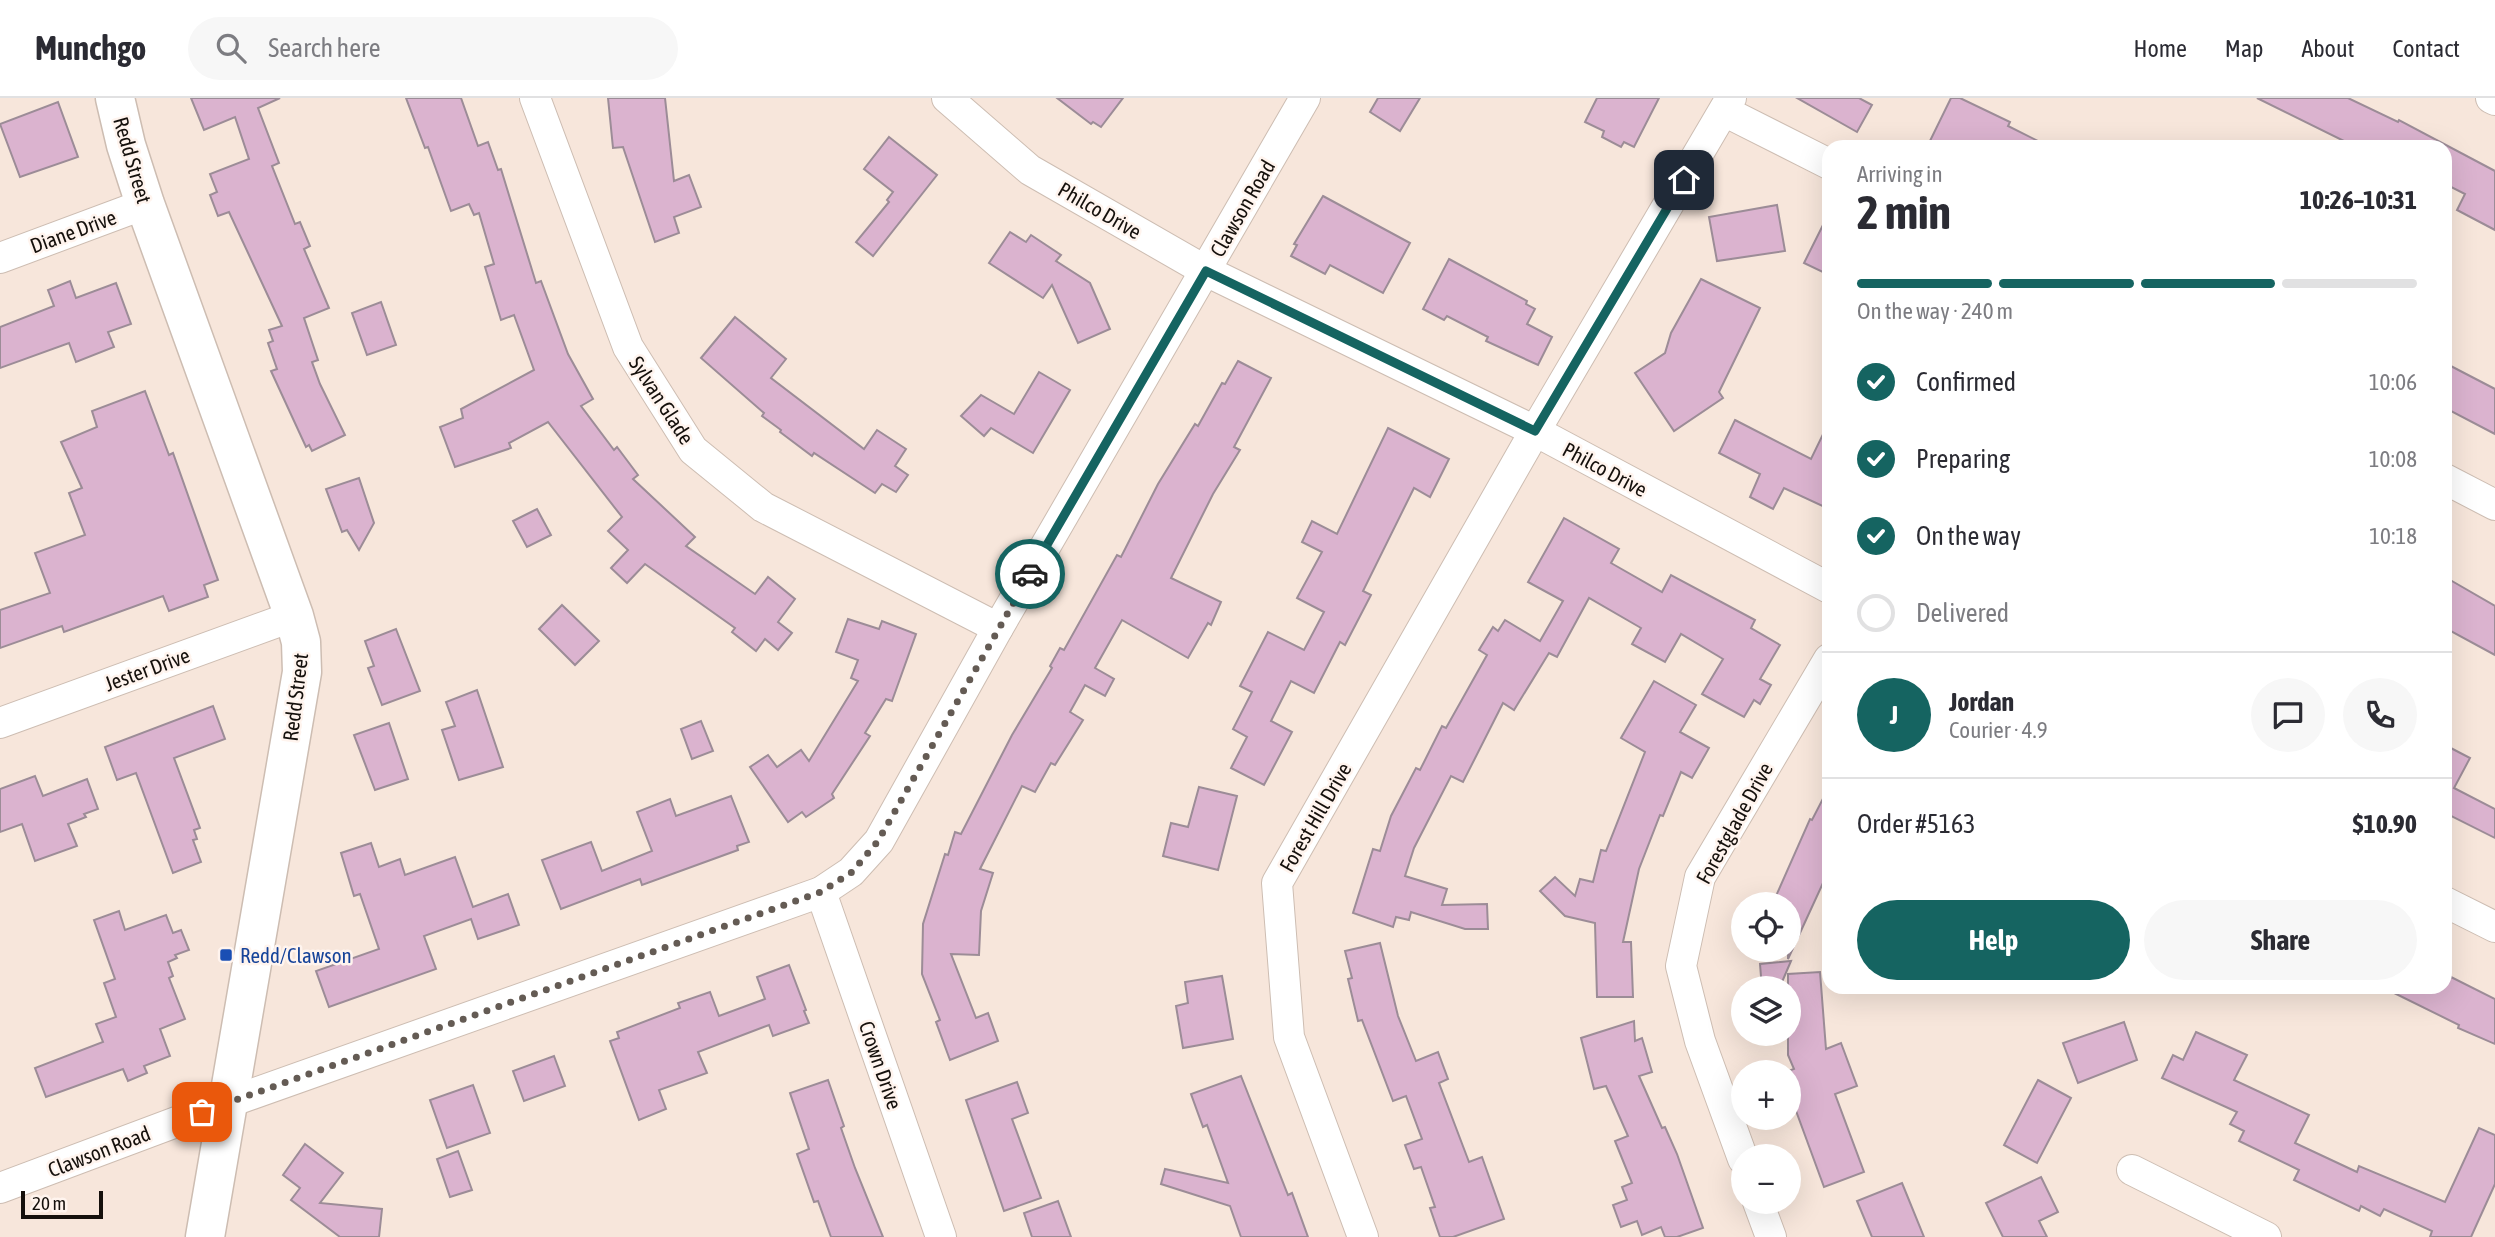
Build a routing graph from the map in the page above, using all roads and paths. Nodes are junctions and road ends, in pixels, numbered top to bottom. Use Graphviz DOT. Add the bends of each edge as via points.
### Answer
graph roads {
  1 [pos="116,98"];
  2 [pos="535,98"];
  3 [pos="947,98"];
  4 [pos="1305,98"];
  5 [pos="1728,104"];
  6 [pos="1822,160"];
  7 [pos="145,204"];
  8 [pos="0,258"];
  9 [pos="1206,271"];
  10 [pos="1535,431"];
  11 [pos="2452,483"];
  12 [pos="2495,505"];
  13 [pos="1822,584"];
  14 [pos="294,616"];
  15 [pos="998,628"];
  16 [pos="1822,671"];
  17 [pos="0,723"];
  18 [pos="821,892"];
  19 [pos="2452,906"];
  20 [pos="2495,928"];
  21 [pos="227,1103"];
  22 [pos="1738,1144"];
  23 [pos="2132,1170"];
  24 [pos="0,1188"];
  25 [pos="1762,1214"];
  26 [pos="205,1237"];
  27 [pos="941,1237"];
  28 [pos="1363,1237"];
  29 [pos="1771,1237"];
  30 [pos="2266,1237"];
  1 -- 7 [label="street, Redd Street"];
  2 -- 15 [label="street, Sylvan Glade" via="628,347 693,450 763,506"];
  3 -- 9 [label="street, Philco Drive" via="1030,170"];
  4 -- 9 [label="street, Clawson Road"];
  5 -- 6 [label="street"];
  5 -- 10 [label="street, Forest Hill Drive"];
  7 -- 8 [label="street, Diane Drive"];
  7 -- 14 [label="street, Redd Street"];
  9 -- 10 [label="street, Philco Drive"];
  9 -- 15 [label="street, Clawson Road"];
  10 -- 13 [label="street, Philco Drive"];
  10 -- 28 [label="street, Forest Hill Drive" via="1277,883 1289,1037"];
  11 -- 12 [label="street"];
  14 -- 17 [label="street, Jester Drive"];
  14 -- 21 [label="street, Redd Street" via="302,672"];
  15 -- 18 [label="street, Clawson Road" via="878,841 852,872"];
  16 -- 22 [label="street, Forestglade Drive" via="1700,877 1681,965 1700,1041"];
  18 -- 21 [label="street, Clawson Road"];
  18 -- 27 [label="street, Crown Drive"];
  19 -- 20 [label="street"];
  21 -- 24 [label="street, Clawson Road"];
  21 -- 26 [label="street, Redd Street"];
  23 -- 30 [label="street"];
  25 -- 29 [label="street"];
}
